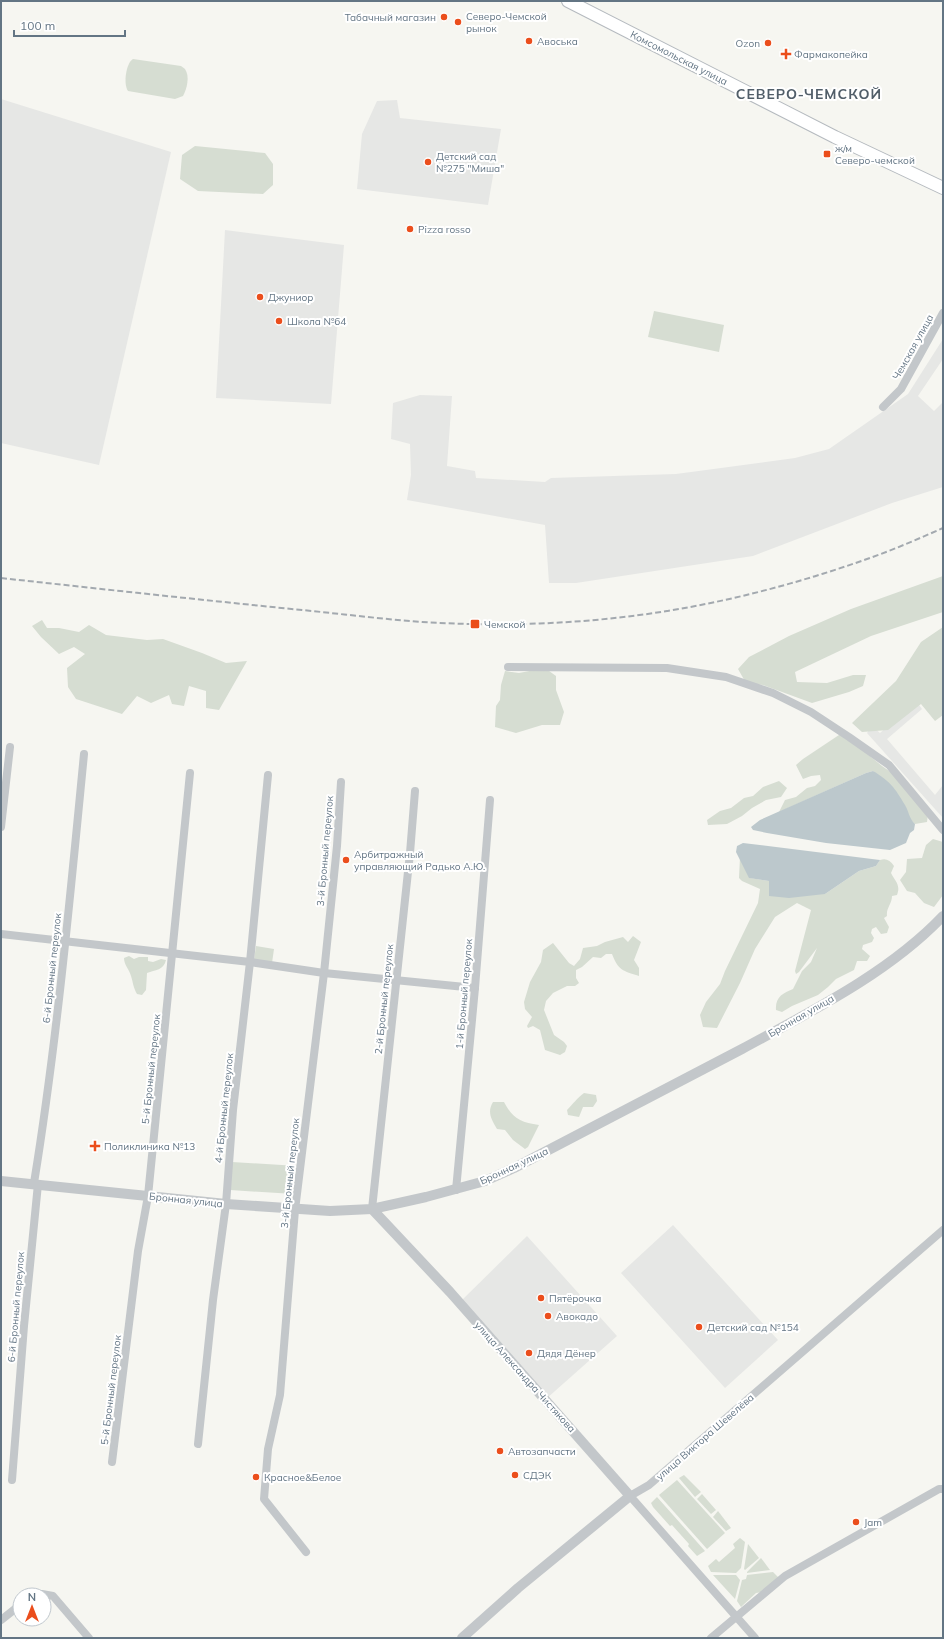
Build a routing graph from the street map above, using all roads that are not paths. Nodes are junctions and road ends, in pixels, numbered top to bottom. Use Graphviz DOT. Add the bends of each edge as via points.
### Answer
graph roads {
  1 [pos="568,1"];
  2 [pos="943,188"];
  3 [pos="943,313"];
  4 [pos="883,407"];
  5 [pos="508,667"];
  6 [pos="10,746"];
  7 [pos="84,754"];
  8 [pos="190,773"];
  9 [pos="268,775"];
  10 [pos="341,782"];
  11 [pos="415,791"];
  12 [pos="490,800"];
  13 [pos="1,827"];
  14 [pos="943,830"];
  15 [pos="943,916"];
  16 [pos="1,934"];
  17 [pos="65,942"];
  18 [pos="173,954"];
  19 [pos="250,962"];
  20 [pos="324,973"];
  21 [pos="396,980"];
  22 [pos="475,988"];
  23 [pos="1,1180"];
  24 [pos="36,1184"];
  25 [pos="456,1190"];
  26 [pos="148,1196"];
  27 [pos="226,1204"];
  28 [pos="372,1209"];
  29 [pos="295,1210"];
  30 [pos="943,1230"];
  31 [pos="198,1444"];
  32 [pos="112,1462"];
  33 [pos="12,1480"];
  34 [pos="943,1489"];
  35 [pos="630,1496"];
  36 [pos="306,1552"];
  37 [pos="52,1596"];
  38 [pos="12,1612"];
  39 [pos="736,1616"];
  40 [pos="1,1620"];
  41 [pos="89,1638"];
  42 [pos="462,1638"];
  43 [pos="711,1638"];
  44 [pos="755,1638"];
  1 -- 2 [label="main road, Комсомольская улица" via="835,137"];
  3 -- 4 [label="street, Чемская улица" via="901,389"];
  5 -- 14 [label="street" via="667,668 726,677 773,693 811,712 888,765"];
  6 -- 13 [label="street"];
  7 -- 17 [label="street, 6-й Бронный переулок"];
  8 -- 18 [label="street, 5-й Бронный переулок"];
  9 -- 19 [label="street, 4-й Бронный переулок"];
  10 -- 20 [label="street, 3-й Бронный переулок"];
  11 -- 21 [label="street, 2-й Бронный переулок"];
  12 -- 22 [label="street, 1-й Бронный переулок"];
  15 -- 25 [label="street, Бронная улица" via="911,946 889,962 795,1020 514,1168"];
  16 -- 17 [label="street"];
  17 -- 18 [label="street"];
  17 -- 24 [label="street, 6-й Бронный переулок"];
  18 -- 19 [label="street"];
  18 -- 26 [label="street, 5-й Бронный переулок"];
  19 -- 20 [label="street"];
  19 -- 27 [label="street, 4-й Бронный переулок" via="233,1110"];
  20 -- 21 [label="street"];
  20 -- 29 [label="street, 3-й Бронный переулок"];
  21 -- 22 [label="street"];
  21 -- 28 [label="street, 2-й Бронный переулок"];
  22 -- 25 [label="street, 1-й Бронный переулок"];
  23 -- 24 [label="street, Бронная улица"];
  24 -- 26 [label="street, Бронная улица"];
  24 -- 33 [label="street, 6-й Бронный переулок"];
  25 -- 28 [label="street, Бронная улица"];
  26 -- 27 [label="street, Бронная улица"];
  26 -- 32 [label="street, 5-й Бронный переулок" via="138,1251"];
  27 -- 29 [label="street, Бронная улица"];
  27 -- 31 [label="street, 4-й Бронный переулок"];
  28 -- 29 [label="street, Бронная улица"];
  28 -- 35 [label="street, улица Александра Чистякова" via="450,1292"];
  29 -- 36 [label="street, 3-й Бронный переулок" via="280,1395 268,1449 264,1499"];
  30 -- 35 [label="street, улица Виктора Шевелёва" via="649,1485"];
  34 -- 39 [label="street" via="785,1576"];
  35 -- 39 [label="street, улица Александра Чистякова"];
  35 -- 42 [label="street, улица Виктора Шевелёва" via="518,1588"];
  37 -- 41 [label="street"];
  38 -- 40 [label="street"];
  39 -- 43 [label="street"];
  39 -- 44 [label="street, улица Александра Чистякова"];
}
